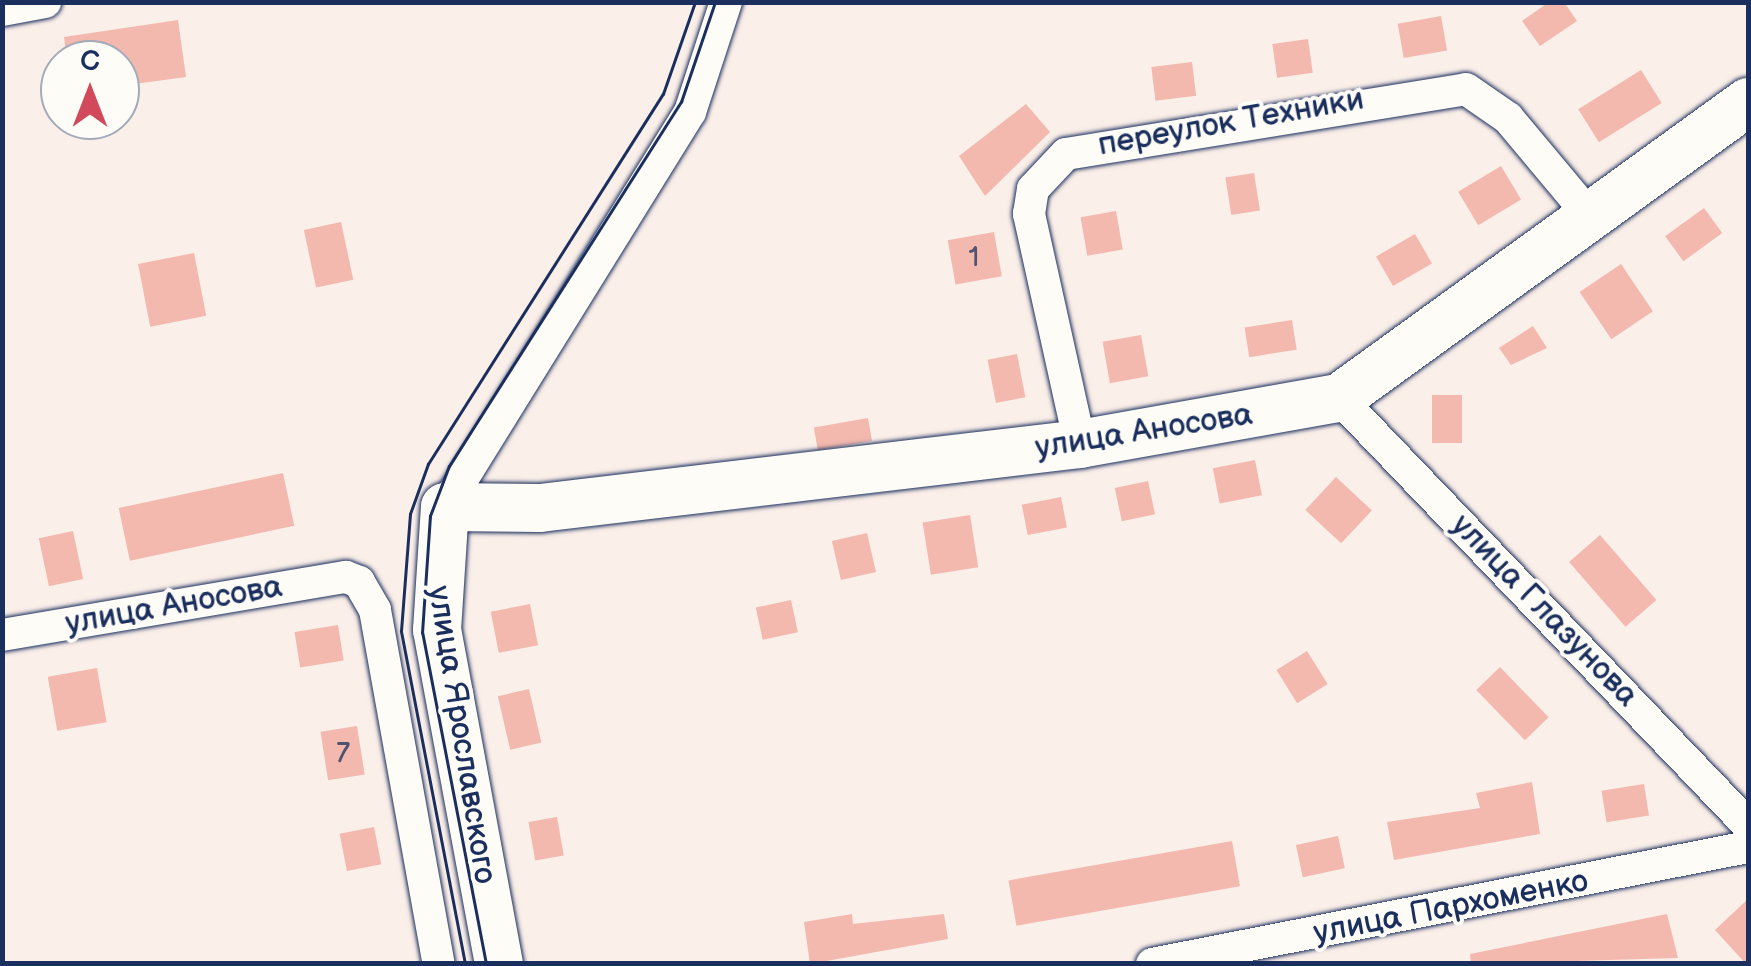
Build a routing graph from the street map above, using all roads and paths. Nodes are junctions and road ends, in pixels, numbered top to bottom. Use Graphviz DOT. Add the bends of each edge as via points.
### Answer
graph roads {
  1 [pos="45,2"];
  2 [pos="726,2"];
  3 [pos="2,10"];
  4 [pos="1748,102"];
  5 [pos="1590,216"];
  6 [pos="1339,398"];
  7 [pos="1080,444"];
  8 [pos="445,506"];
  9 [pos="2,634"];
  10 [pos="1748,825"];
  11 [pos="1748,846"];
  12 [pos="439,964"];
  13 [pos="499,964"];
  14 [pos="1152,964"];
  1 -- 3 [label="street"];
  2 -- 8 [label="street" via="690,112"];
  4 -- 5 [label="street, улица Аносова"];
  5 -- 6 [label="street, улица Аносова"];
  5 -- 7 [label="street, переулок Техники" via="1508,118 1466,89 1066,154 1033,189 1029,214"];
  6 -- 7 [label="street, улица Аносова"];
  6 -- 10 [label="street, улица Глазунова"];
  7 -- 8 [label="street, улица Аносова" via="540,508"];
  8 -- 13 [label="street, улица Ярославского" via="436,630"];
  9 -- 12 [label="street, улица Аносова" via="346,577 375,610"];
  11 -- 14 [label="street, улица Пархоменко"];
}
